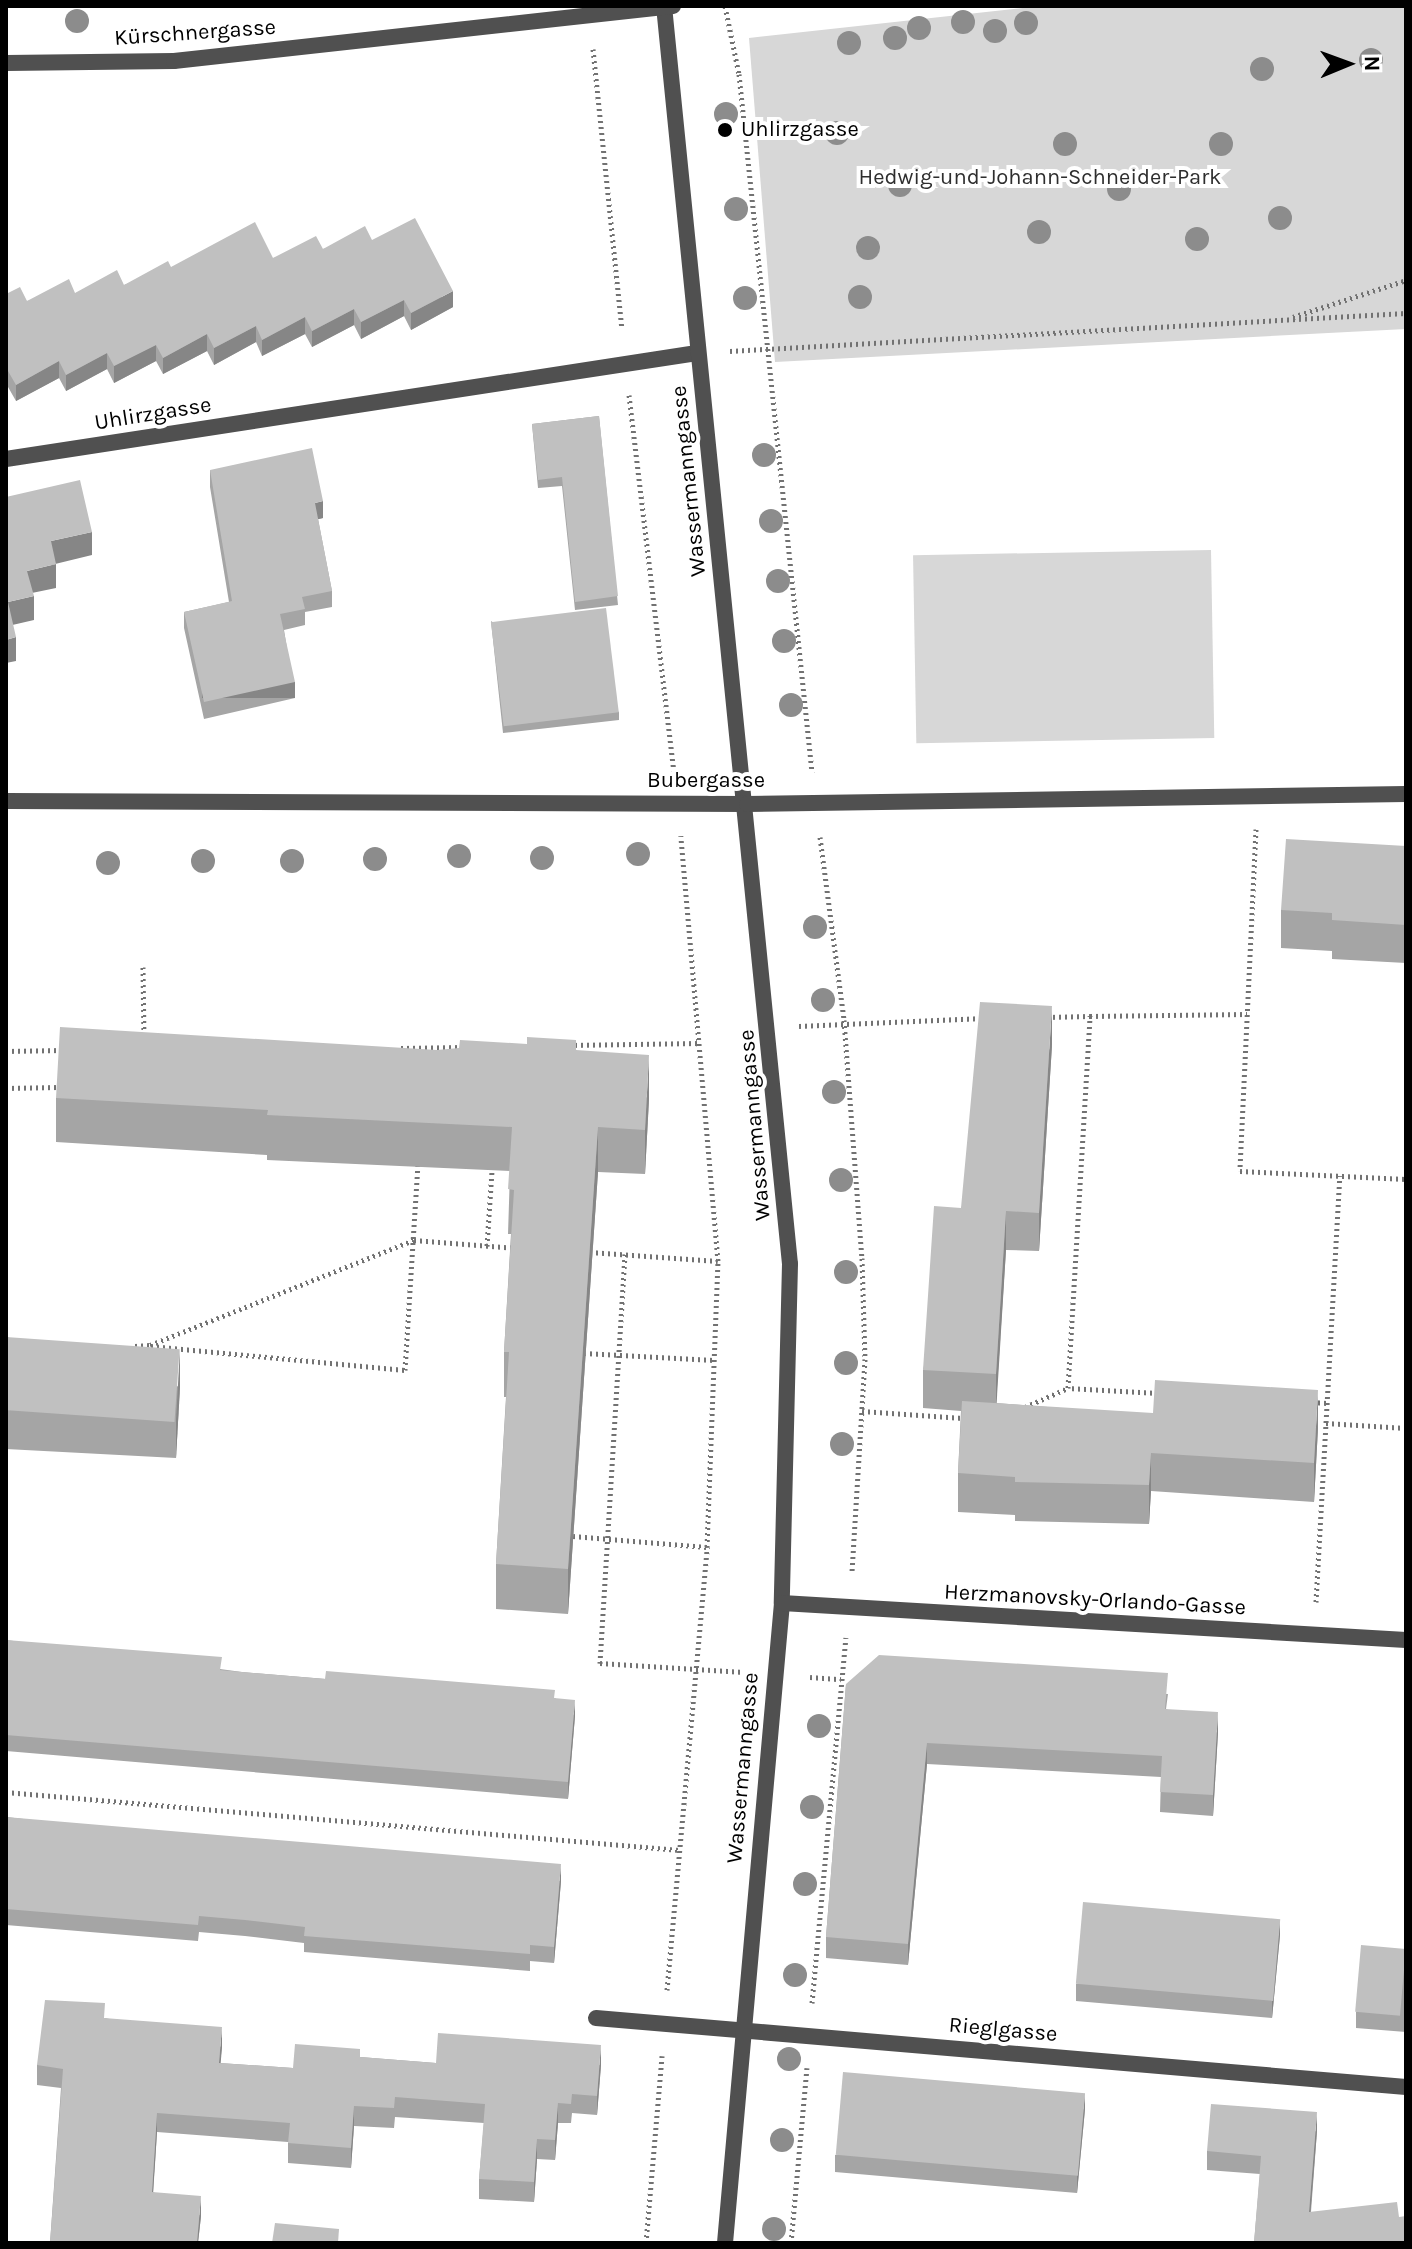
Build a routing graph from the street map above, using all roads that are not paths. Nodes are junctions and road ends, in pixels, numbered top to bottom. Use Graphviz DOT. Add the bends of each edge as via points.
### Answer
graph roads {
  1 [pos="667,7"];
  2 [pos="6,63"];
  3 [pos="697,353"];
  4 [pos="6,459"];
  5 [pos="1406,794"];
  6 [pos="6,801"];
  7 [pos="747,804"];
  8 [pos="782,1603"];
  9 [pos="1406,1640"];
  10 [pos="596,2018"];
  11 [pos="742,2029"];
  12 [pos="1406,2087"];
  13 [pos="725,2243"];
  1 -- 2 [label="street, Kürschnergasse" via="174,61"];
  1 -- 3 [label="street, Wassermanngasse"];
  3 -- 4 [label="street, Uhlirzgasse"];
  3 -- 7 [label="street, Wassermanngasse"];
  5 -- 7 [label="street, Bubergasse"];
  6 -- 7 [label="street, Bubergasse"];
  7 -- 8 [label="street, Wassermanngasse" via="790,1264"];
  8 -- 9 [label="street, Herzmanovsky-Orlando-Gasse"];
  8 -- 11 [label="street, Wassermanngasse"];
  10 -- 11 [label="street, Rieglgasse"];
  11 -- 12 [label="street, Rieglgasse"];
  11 -- 13 [label="street, Wassermanngasse"];
}
